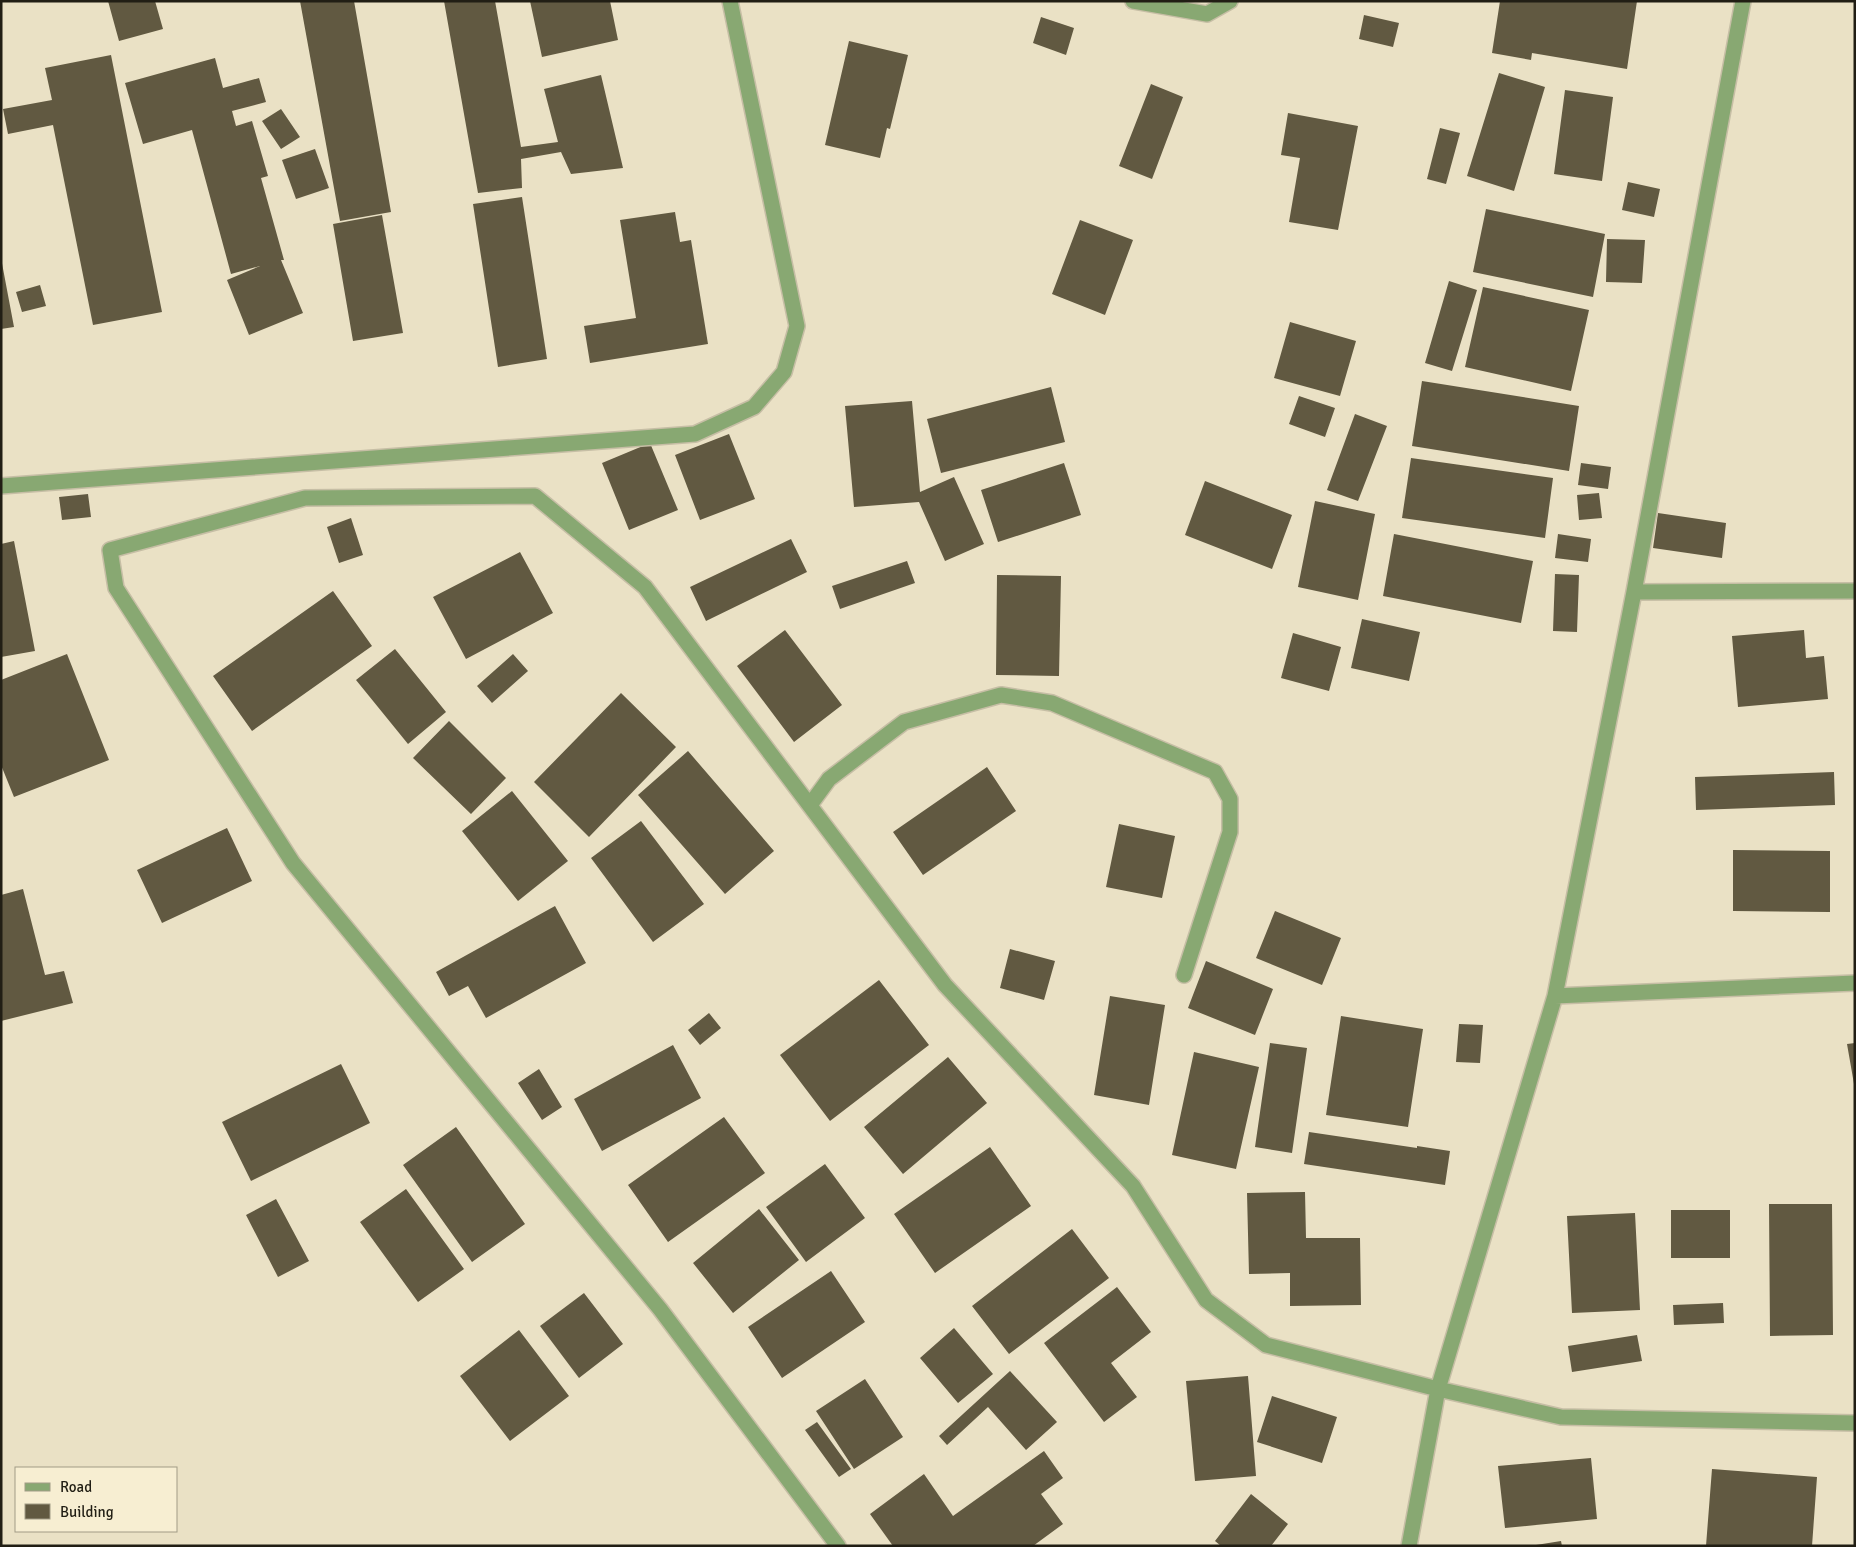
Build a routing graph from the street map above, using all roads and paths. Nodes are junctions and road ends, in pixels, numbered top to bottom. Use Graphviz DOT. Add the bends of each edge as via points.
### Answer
graph roads {
  1 [pos="730,1"];
  2 [pos="1133,1"];
  3 [pos="1230,1"];
  4 [pos="1743,1"];
  5 [pos="1,486"];
  6 [pos="1855,591"];
  7 [pos="1634,592"];
  8 [pos="810,805"];
  9 [pos="1184,975"];
  10 [pos="1855,983"];
  11 [pos="1555,996"];
  12 [pos="1438,1389"];
  13 [pos="1855,1423"];
  14 [pos="838,1546"];
  15 [pos="1409,1546"];
  1 -- 5 [label="street" via="797,326 784,372 754,407 695,434"];
  2 -- 3 [label="street" via="1206,14"];
  4 -- 7 [label="street"];
  6 -- 7 [label="street"];
  7 -- 11 [label="street"];
  8 -- 9 [label="street" via="829,779 904,722 1001,695 1052,703 1215,772 1230,800 1230,832"];
  8 -- 12 [label="street" via="945,984 1133,1186 1206,1300 1266,1345"];
  8 -- 14 [label="street" via="645,587 535,496 305,498 110,550 116,588 293,863 660,1309"];
  10 -- 11 [label="street"];
  11 -- 12 [label="street"];
  12 -- 13 [label="street" via="1561,1418"];
  12 -- 15 [label="street"];
}
